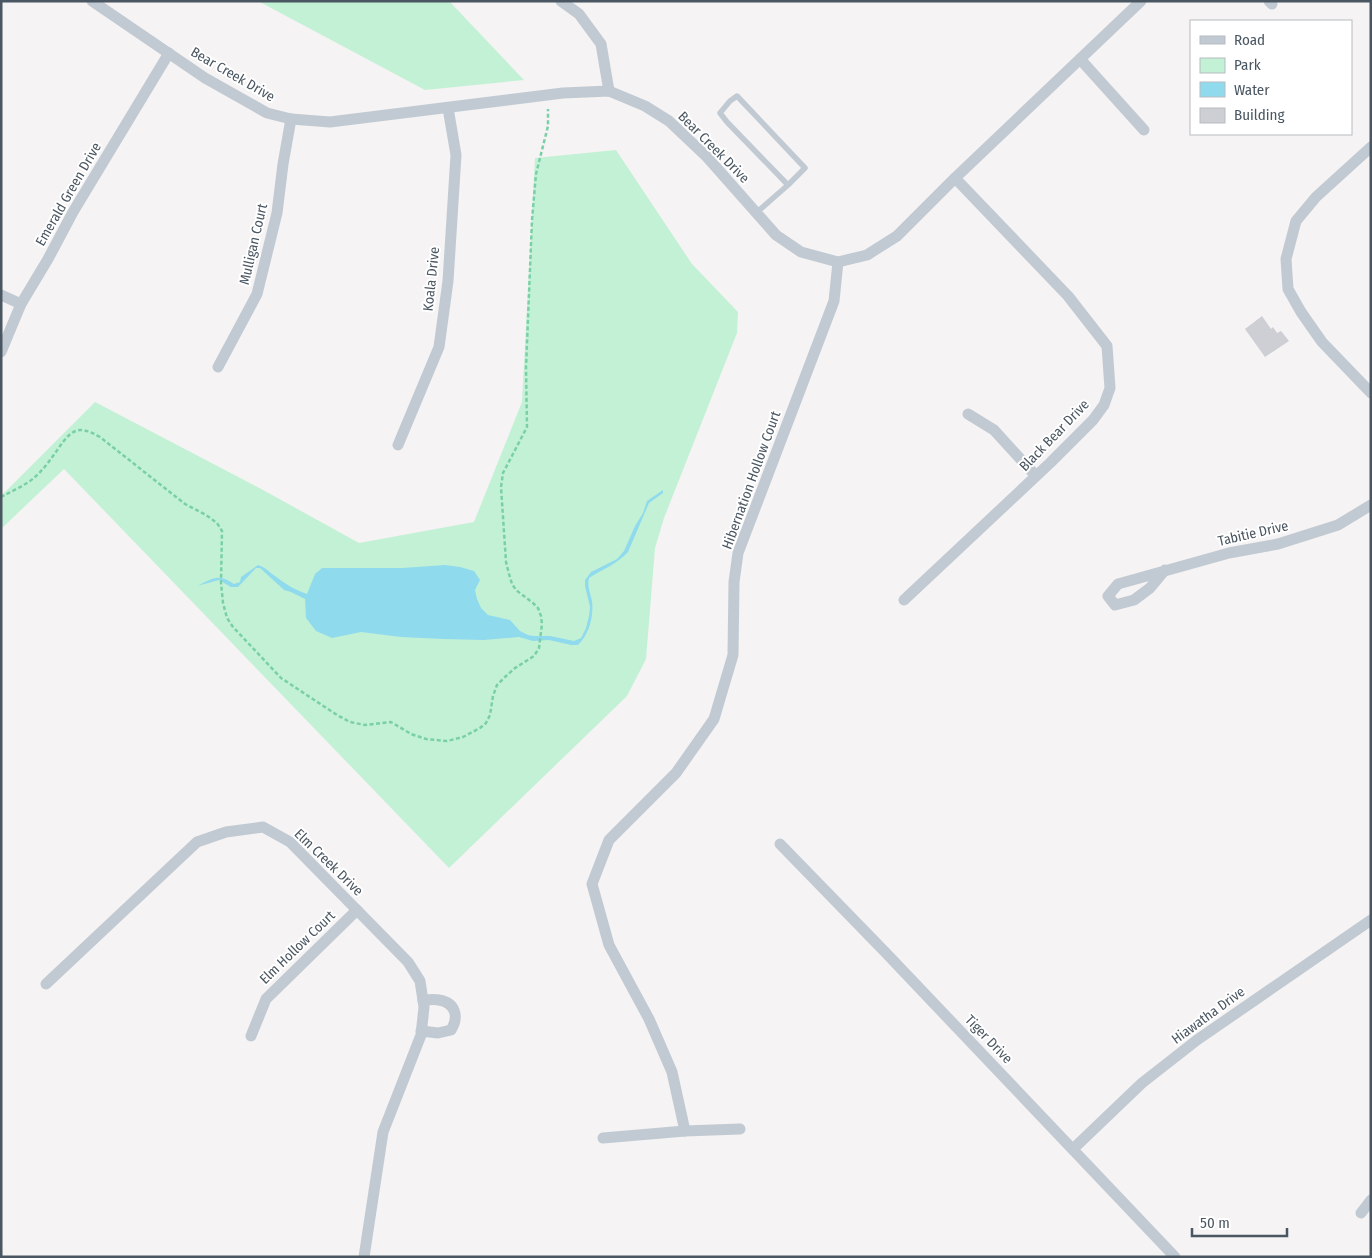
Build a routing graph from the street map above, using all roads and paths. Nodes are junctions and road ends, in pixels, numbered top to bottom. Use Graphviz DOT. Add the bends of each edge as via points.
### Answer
graph roads {
  1 [pos="92,1"];
  2 [pos="561,1"];
  3 [pos="1141,1"];
  4 [pos="169,53"];
  5 [pos="1080,60"];
  6 [pos="609,91"];
  7 [pos="448,108"];
  8 [pos="548,109"];
  9 [pos="292,119"];
  10 [pos="1144,130"];
  11 [pos="1371,147"];
  12 [pos="955,178"];
  13 [pos="788,185"];
  14 [pos="756,213"];
  15 [pos="838,262"];
  16 [pos="1,295"];
  17 [pos="21,304"];
  18 [pos="1,352"];
  19 [pos="218,367"];
  20 [pos="1371,393"];
  21 [pos="968,414"];
  22 [pos="398,445"];
  23 [pos="1036,476"];
  24 [pos="1,497"];
  25 [pos="1371,505"];
  26 [pos="1165,570"];
  27 [pos="904,600"];
  28 [pos="780,844"];
  29 [pos="357,910"];
  30 [pos="1371,920"];
  31 [pos="46,984"];
  32 [pos="423,1000"];
  33 [pos="421,1031"];
  34 [pos="251,1036"];
  35 [pos="740,1129"];
  36 [pos="685,1131"];
  37 [pos="603,1138"];
  38 [pos="1073,1149"];
  39 [pos="1371,1200"];
  40 [pos="1361,1213"];
  41 [pos="364,1257"];
  42 [pos="1175,1257"];
  1 -- 4 [label="street, Bear Creek Drive"];
  2 -- 6 [label="street" via="579,14 601,44"];
  3 -- 5 [label="street, Bear Creek Drive"];
  4 -- 9 [label="street, Bear Creek Drive" via="205,78 267,113"];
  4 -- 17 [label="street, Emerald Green Drive"];
  5 -- 10 [label="street"];
  5 -- 12 [label="street, Bear Creek Drive"];
  6 -- 7 [label="street, Bear Creek Drive" via="564,93"];
  6 -- 14 [label="street, Bear Creek Drive" via="645,106 669,121 707,157"];
  7 -- 9 [label="street, Bear Creek Drive" via="330,122"];
  7 -- 22 [label="street, Koala Drive" via="456,155 448,281 439,347"];
  8 -- 24 [label="path" via="548,126 536,174 532,220 527,427 504,473 501,487 509,574 516,590 538,608 542,624 539,648 534,656 504,676 497,685 490,715 480,728 448,741 426,739 391,722 365,725 350,722 281,678 228,618 221,583 222,532 217,523 184,504 91,432 80,430 67,436 33,479"];
  9 -- 19 [label="street, Mulligan Court" via="276,213 257,294"];
  11 -- 20 [label="street" via="1296,221 1286,259 1288,289 1301,312 1322,342"];
  12 -- 15 [label="street, Bear Creek Drive" via="897,236 867,255"];
  12 -- 23 [label="street, Black Bear Drive" via="1068,296 1107,346 1110,388 1104,405"];
  13 -- 13 [label="lane" via="805,168 737,96 720,114"];
  13 -- 14 [label="lane"];
  14 -- 15 [label="street, Bear Creek Drive" via="776,235 801,252"];
  15 -- 36 [label="street, Hibernation Hollow Court" via="834,301 738,553 734,582 733,655 714,719 676,773 609,840 592,884 609,945 649,1020 672,1072"];
  16 -- 17 [label="street"];
  17 -- 18 [label="street, Emerald Green Drive"];
  21 -- 23 [label="street" via="994,430"];
  23 -- 27 [label="street, Black Bear Drive"];
  25 -- 26 [label="street, Tabitie Drive" via="1338,524 1278,544"];
  28 -- 38 [label="street, Tiger Drive"];
  29 -- 31 [label="street, Elm Creek Drive" via="290,842 263,827 226,832 197,842"];
  29 -- 32 [label="street, Elm Creek Drive" via="408,962 420,981"];
  29 -- 34 [label="street, Elm Hollow Court" via="266,999"];
  30 -- 38 [label="street, Hiawatha Drive" via="1197,1040 1142,1083"];
  32 -- 33 [label="street, Elm Creek Drive"];
  32 -- 33 [label="street" via="439,1000 448,1004 456,1012 456,1022 451,1030 438,1033"];
  33 -- 41 [label="street, Elm Creek Drive" via="383,1132"];
  35 -- 36 [label="street"];
  36 -- 37 [label="street"];
  38 -- 42 [label="street, Tiger Drive"];
  39 -- 40 [label="street"];
}
